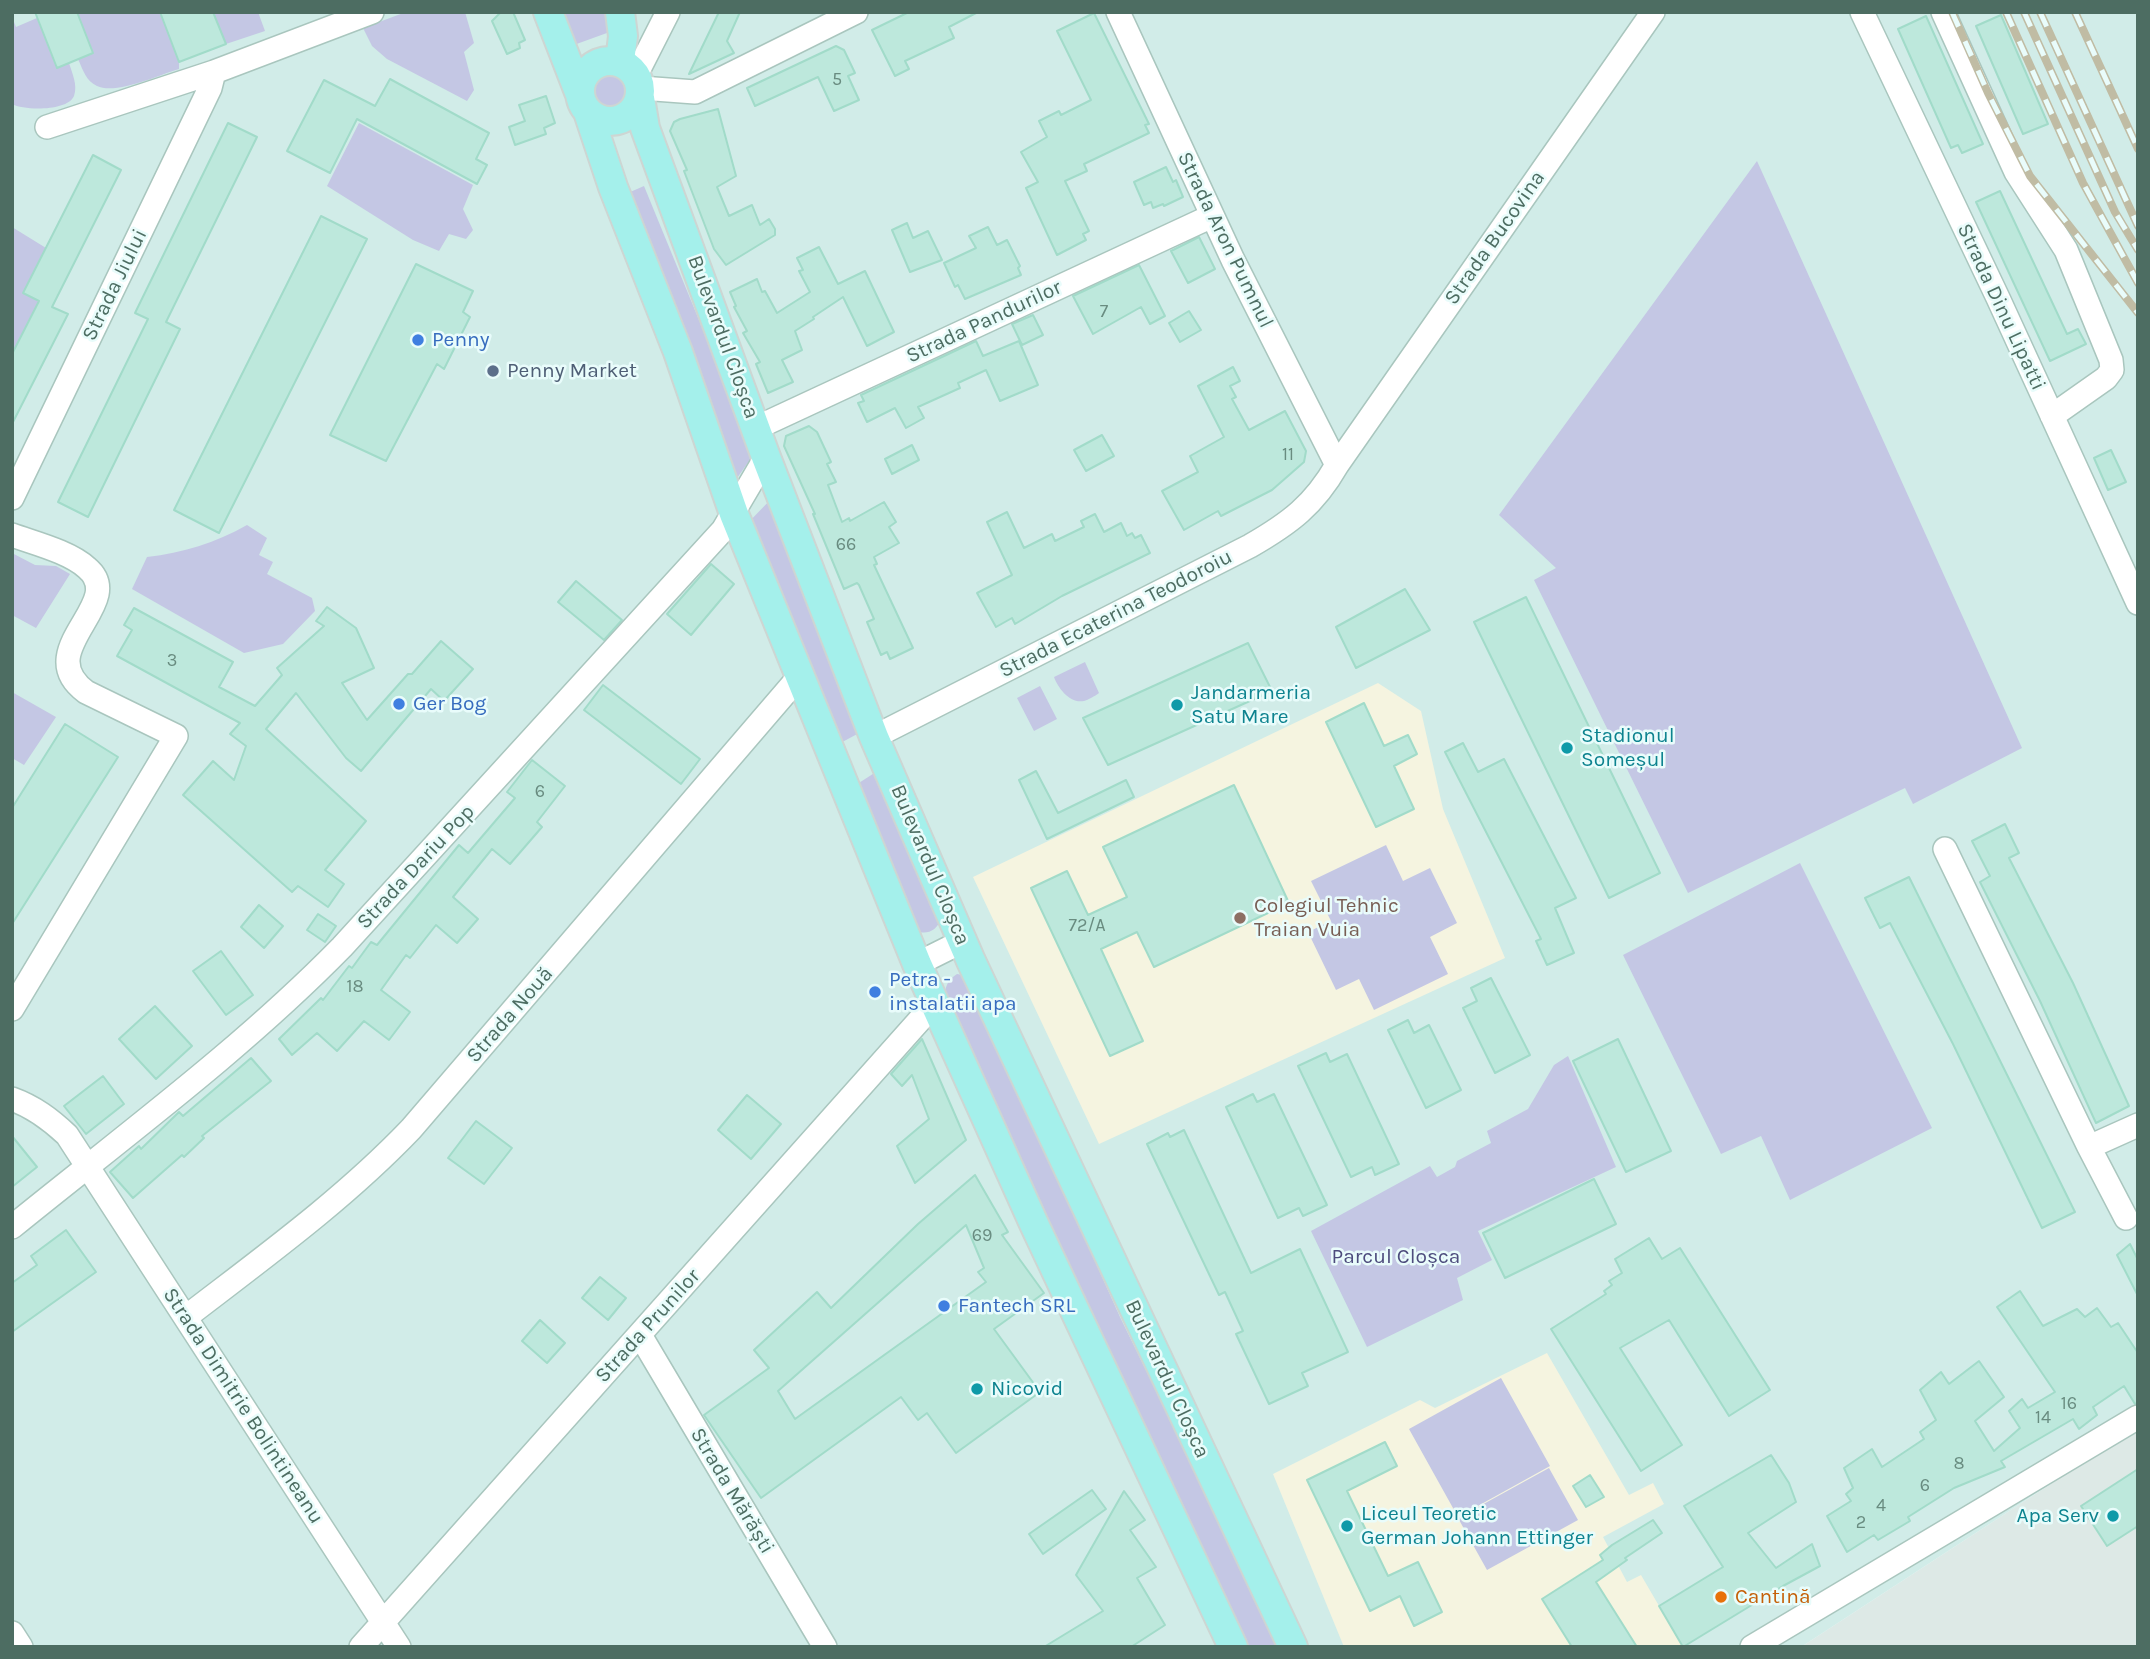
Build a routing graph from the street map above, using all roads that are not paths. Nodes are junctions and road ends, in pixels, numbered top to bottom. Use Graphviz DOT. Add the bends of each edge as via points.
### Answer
graph roads {
  1 [pos="372,12"];
  2 [pos="548,12"];
  3 [pos="620,12"];
  4 [pos="636,12"];
  5 [pos="668,12"];
  6 [pos="856,12"];
  7 [pos="1118,12"];
  8 [pos="1653,12"];
  9 [pos="1862,12"];
  10 [pos="1943,12"];
  11 [pos="214,72"];
  12 [pos="634,81"];
  13 [pos="583,102"];
  14 [pos="47,127"];
  15 [pos="1212,216"];
  16 [pos="2052,416"];
  17 [pos="756,428"];
  18 [pos="766,457"];
  19 [pos="1337,465"];
  20 [pos="12,498"];
  21 [pos="734,514"];
  22 [pos="12,535"];
  23 [pos="2138,603"];
  24 [pos="799,677"];
  25 [pos="874,737"];
  26 [pos="1945,849"];
  27 [pos="963,941"];
  28 [pos="917,964"];
  29 [pos="934,1004"];
  30 [pos="12,1009"];
  31 [pos="12,1099"];
  32 [pos="2138,1125"];
  33 [pos="2089,1147"];
  34 [pos="88,1166"];
  35 [pos="2126,1217"];
  36 [pos="12,1227"];
  37 [pos="186,1318"];
  38 [pos="640,1335"];
  39 [pos="2138,1417"];
  40 [pos="383,1622"];
  41 [pos="12,1633"];
  42 [pos="21,1647"];
  43 [pos="361,1647"];
  44 [pos="400,1647"];
  45 [pos="825,1647"];
  46 [pos="1233,1647"];
  47 [pos="1293,1647"];
  48 [pos="1752,1647"];
  1 -- 11 [label="street"];
  2 -- 13 [label="main road"];
  3 -- 12 [label="main road, Bulevardul Cloșca"];
  4 -- 12 [label="street"];
  5 -- 12 [label="street"];
  6 -- 12 [label="street" via="695,92"];
  7 -- 15 [label="street, Strada Aron Pumnul"];
  8 -- 19 [label="street, Strada Bucovina"];
  9 -- 16 [label="street, Strada Dinu Lipatti"];
  10 -- 16 [label="street" via="2016,172 2066,250 2111,360 2112,370 2106,378"];
  11 -- 14 [label="street"];
  11 -- 20 [label="street, Strada Jiului"];
  12 -- 13 [label="main road" via="607,61 596,64 581,81"];
  12 -- 13 [label="main road" via="635,108 618,121 596,119"];
  12 -- 17 [label="main road, Bulevardul Cloșca" via="645,128"];
  13 -- 21 [label="main road"];
  15 -- 17 [label="street, Strada Pandurilor"];
  15 -- 19 [label="street, Strada Aron Pumnul"];
  16 -- 23 [label="street, Strada Dinu Lipatti"];
  17 -- 18 [label="main road, Bulevardul Cloșca"];
  18 -- 21 [label="street, Strada Dariu Pop"];
  18 -- 25 [label="main road, Bulevardul Cloșca"];
  19 -- 25 [label="street, Strada Ecaterina Teodoroiu" via="1309,505 1277,530"];
  21 -- 24 [label="main road"];
  21 -- 34 [label="street, Strada Dariu Pop" via="334,956 250,1034"];
  22 -- 30 [label="street" via="73,559 96,579 97,596 67,660 75,684 176,736"];
  24 -- 28 [label="main road"];
  24 -- 37 [label="street, Strada Nouă" via="411,1129 338,1199"];
  25 -- 27 [label="main road, Bulevardul Cloșca"];
  26 -- 33 [label="street"];
  27 -- 28 [label="street"];
  27 -- 47 [label="main road, Bulevardul Cloșca"];
  28 -- 29 [label="main road"];
  29 -- 38 [label="street, Strada Prunilor"];
  29 -- 46 [label="main road"];
  31 -- 34 [label="street, Strada Dimitrie Bolintineanu" via="49,1118"];
  32 -- 33 [label="street"];
  33 -- 35 [label="street"];
  34 -- 36 [label="street, Strada Dariu Pop"];
  34 -- 37 [label="street, Strada Dimitrie Bolintineanu"];
  37 -- 40 [label="street, Strada Dimitrie Bolintineanu"];
  38 -- 40 [label="street, Strada Prunilor"];
  38 -- 45 [label="street, Strada Mărăști"];
  39 -- 48 [label="street"];
  40 -- 43 [label="street, Strada Prunilor"];
  40 -- 44 [label="street, Strada Dimitrie Bolintineanu"];
  41 -- 42 [label="street"];
}
